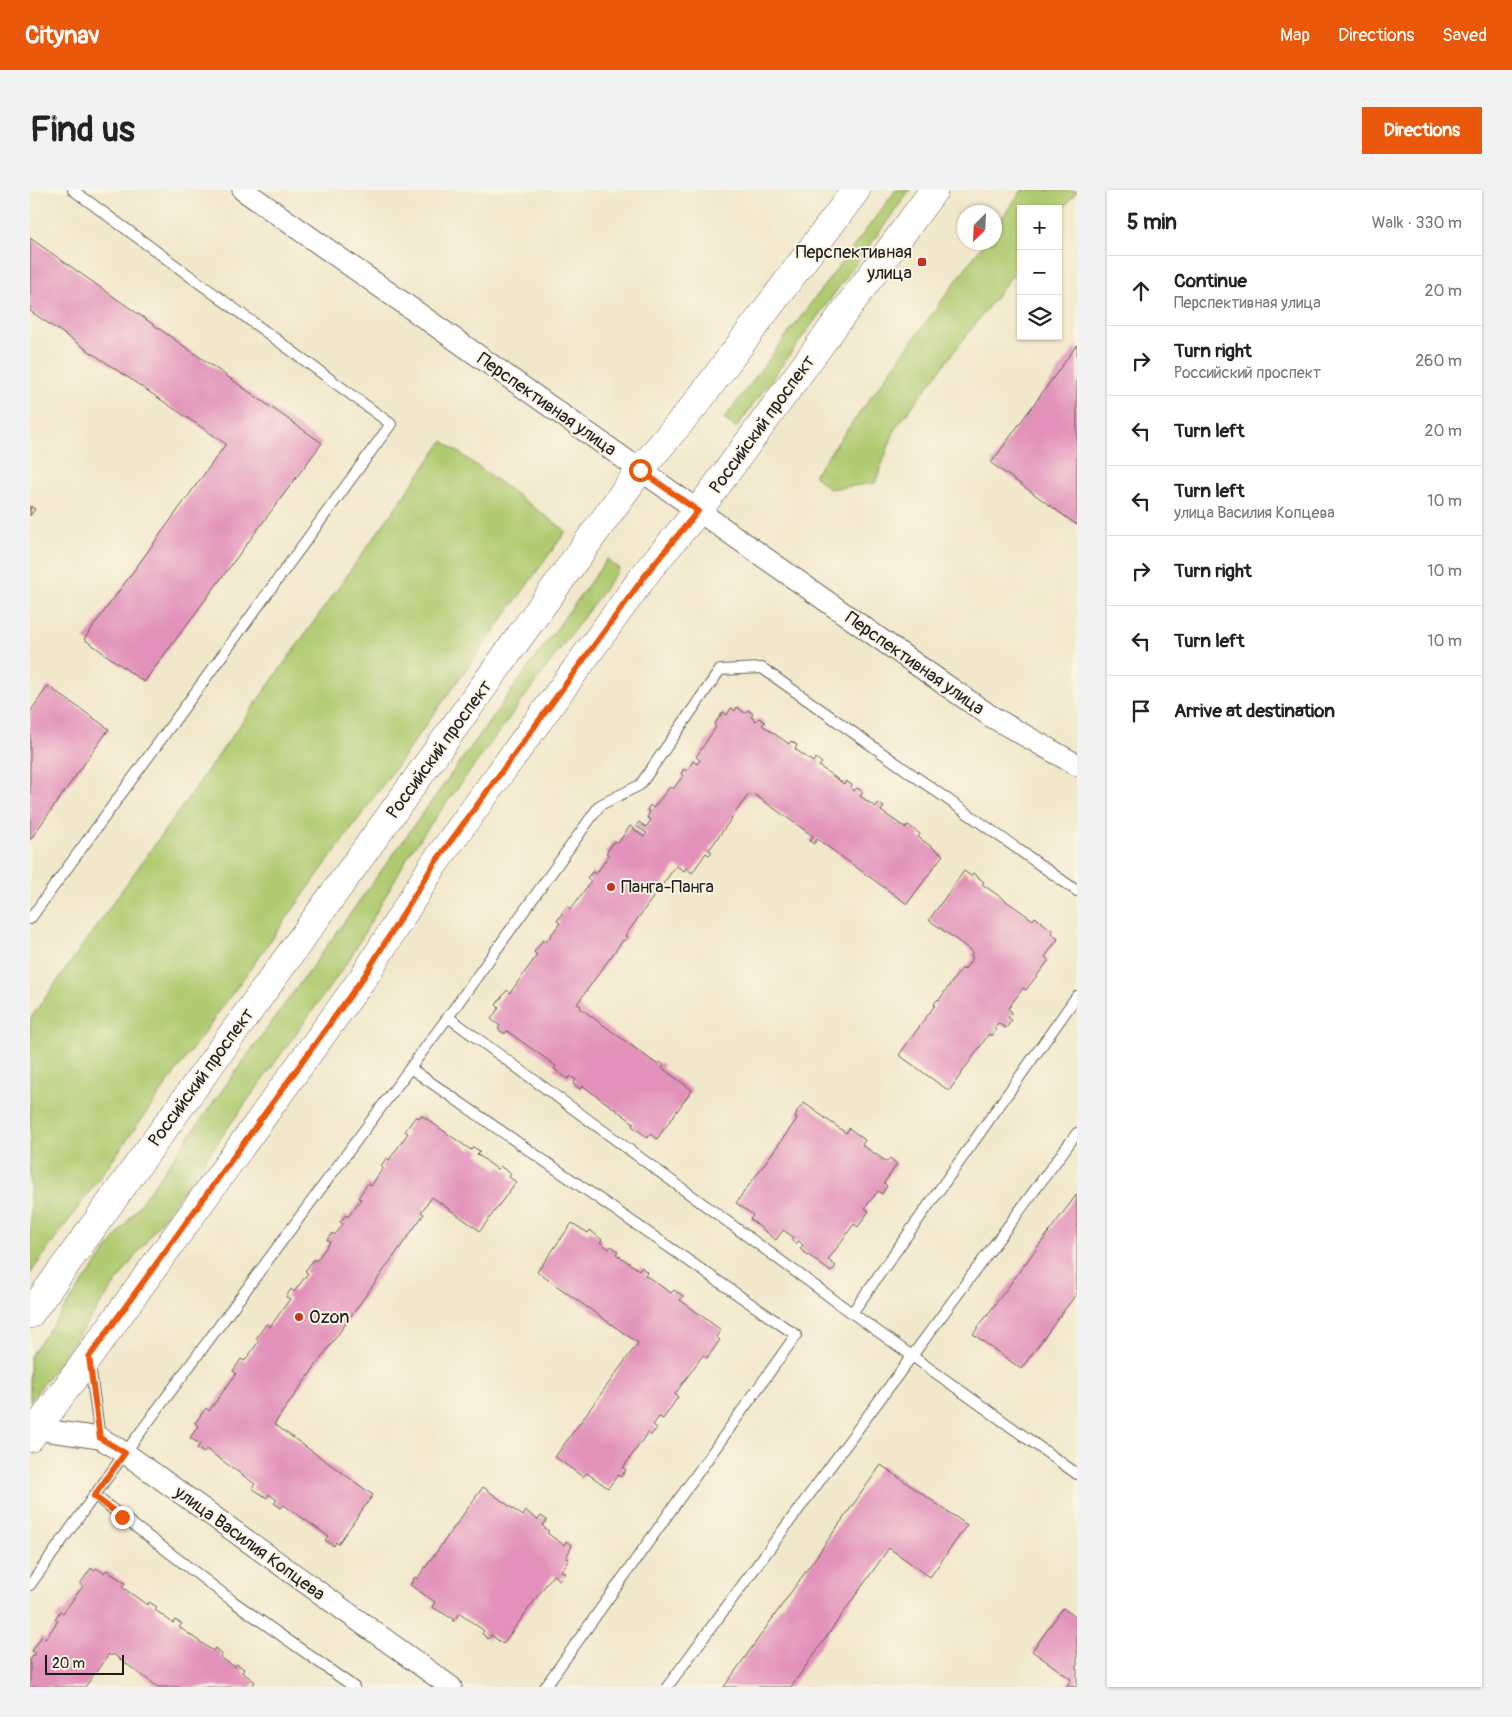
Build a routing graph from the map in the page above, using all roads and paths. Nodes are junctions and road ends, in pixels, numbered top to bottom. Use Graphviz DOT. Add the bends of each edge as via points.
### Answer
graph roads {
  1 [pos="73,190"];
  2 [pos="243,190"];
  3 [pos="856,190"];
  4 [pos="934,190"];
  5 [pos="640,470"];
  6 [pos="698,511"];
  7 [pos="1077,765"];
  8 [pos="1077,891"];
  9 [pos="30,919"];
  10 [pos="1077,996"];
  11 [pos="448,1017"];
  12 [pos="410,1068"];
  13 [pos="1077,1133"];
  14 [pos="852,1313"];
  15 [pos="30,1314"];
  16 [pos="912,1355"];
  17 [pos="89,1357"];
  18 [pos="33,1434"];
  19 [pos="100,1438"];
  20 [pos="125,1453"];
  21 [pos="1077,1474"];
  22 [pos="94,1496"];
  23 [pos="30,1585"];
  24 [pos="354,1687"];
  25 [pos="451,1687"];
  26 [pos="545,1687"];
  27 [pos="667,1687"];
  1 -- 9 [label="lane" via="391,424"];
  2 -- 5 [label="street, Перспективная улица"];
  3 -- 5 [label="main road, Российский проспект" via="694,405"];
  4 -- 6 [label="main road, Российский проспект"];
  5 -- 6 [label="street, Перспективная улица"];
  5 -- 15 [label="main road, Российский проспект"];
  6 -- 7 [label="street, Перспективная улица" via="992,716"];
  6 -- 17 [label="main road, Российский проспект" via="650,569 434,864 365,975"];
  8 -- 11 [label="lane" via="762,668 720,670 640,785 600,805"];
  10 -- 14 [label="lane"];
  11 -- 12 [label="lane"];
  11 -- 14 [label="lane"];
  12 -- 20 [label="lane"];
  12 -- 26 [label="lane" via="796,1335"];
  13 -- 16 [label="lane"];
  14 -- 16 [label="lane"];
  16 -- 21 [label="lane"];
  16 -- 27 [label="lane"];
  17 -- 18 [label="main road, Российский проспект"];
  17 -- 19 [label="lane"];
  18 -- 19 [label="street, улица Василия Копцева"];
  19 -- 20 [label="street, улица Василия Копцева"];
  20 -- 22 [label="lane"];
  20 -- 25 [label="street, улица Василия Копцева"];
  22 -- 23 [label="lane"];
  22 -- 24 [label="lane" via="234,1602"];
}
